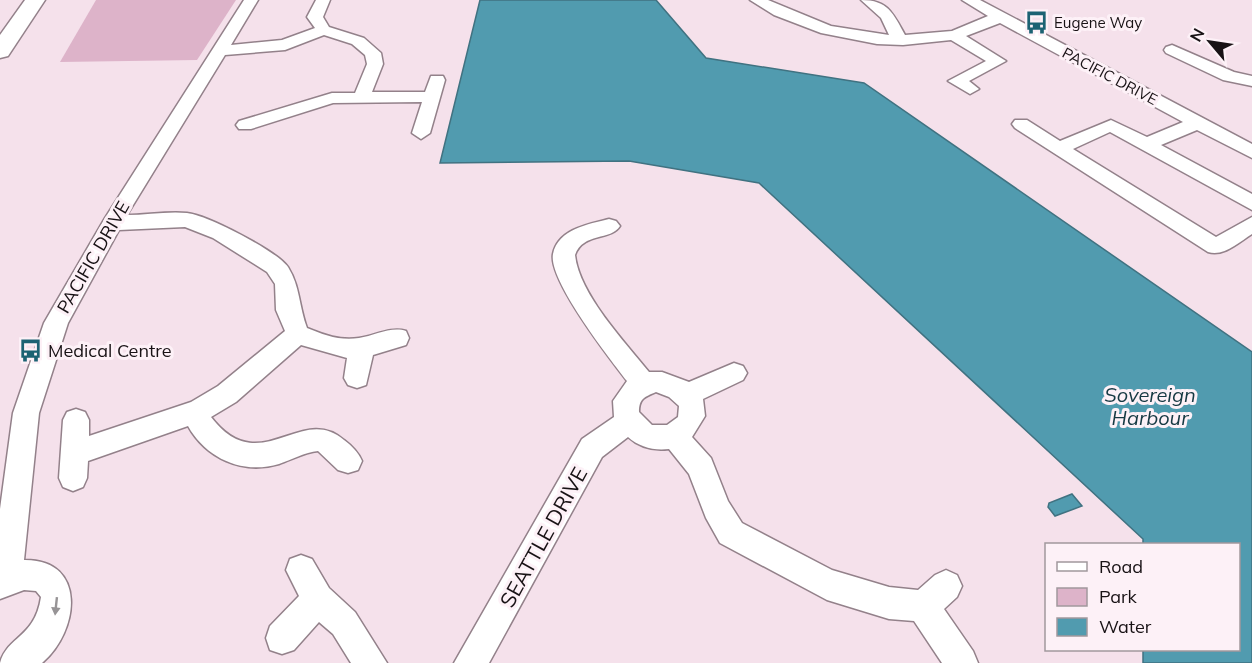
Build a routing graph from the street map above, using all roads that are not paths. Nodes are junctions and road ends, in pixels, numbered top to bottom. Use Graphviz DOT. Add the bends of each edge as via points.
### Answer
graph roads {
  1 [pos="35,0"];
  2 [pos="251,0"];
  3 [pos="323,0"];
  4 [pos="757,0"];
  5 [pos="868,0"];
  6 [pos="969,0"];
  7 [pos="1000,17"];
  8 [pos="324,30"];
  9 [pos="953,35"];
  10 [pos="899,39"];
  11 [pos="1172,50"];
  12 [pos="0,51"];
  13 [pos="220,51"];
  14 [pos="1252,81"];
  15 [pos="970,89"];
  16 [pos="362,97"];
  17 [pos="275,115"];
  18 [pos="1197,123"];
  19 [pos="1021,124"];
  20 [pos="245,125"];
  21 [pos="287,132"];
  22 [pos="421,133"];
  23 [pos="1147,144"];
  24 [pos="1059,148"];
  25 [pos="1252,152"];
  26 [pos="1252,204"];
  27 [pos="112,223"];
  28 [pos="1252,224"];
  29 [pos="609,226"];
  30 [pos="298,334"];
  31 [pos="397,338"];
  32 [pos="361,350"];
  33 [pos="734,374"];
  34 [pos="357,378"];
  35 [pos="643,383"];
  36 [pos="687,395"];
  37 [pos="194,412"];
  38 [pos="76,420"];
  39 [pos="628,422"];
  40 [pos="674,435"];
  41 [pos="348,461"];
  42 [pos="301,570"];
  43 [pos="3,581"];
  44 [pos="318,599"];
  45 [pos="282,638"];
  46 [pos="22,661"];
  47 [pos="370,663"];
  48 [pos="471,663"];
  49 [pos="961,663"];
  1 -- 12 [label="main road"];
  2 -- 13 [label="street, PACIFIC DRIVE"];
  3 -- 8 [label="street" via="315,17"];
  4 -- 10 [label="street" via="828,30"];
  5 -- 10 [label="street" via="887,15"];
  6 -- 7 [label="street, PACIFIC DRIVE"];
  7 -- 9 [label="street"];
  7 -- 18 [label="street, PACIFIC DRIVE"];
  8 -- 13 [label="street" via="273,48"];
  8 -- 16 [label="street" via="358,41 373,53 375,64"];
  9 -- 10 [label="street"];
  9 -- 15 [label="street" via="998,61 956,81"];
  11 -- 14 [label="street" via="1229,76"];
  13 -- 27 [label="street, PACIFIC DRIVE"];
  16 -- 17 [label="street" via="332,98"];
  16 -- 22 [label="street" via="434,88"];
  17 -- 20 [label="street"];
  17 -- 21 [label="street"];
  18 -- 23 [label="street"];
  18 -- 25 [label="street, PACIFIC DRIVE"];
  19 -- 24 [label="street"];
  23 -- 24 [label="street" via="1111,125"];
  23 -- 26 [label="street"];
  24 -- 28 [label="street" via="1216,247"];
  27 -- 30 [label="street" via="187,220 227,237 275,266 285,284 288,310"];
  27 -- 43 [label="street, PACIFIC DRIVE" via="56,323 26,413"];
  29 -- 35 [label="street" via="592,229 571,242 563,267"];
  30 -- 32 [label="street" via="321,344"];
  30 -- 37 [label="street" via="227,394"];
  31 -- 32 [label="street"];
  32 -- 34 [label="street"];
  33 -- 36 [label="street"];
  35 -- 36 [label="street" via="667,382"];
  35 -- 39 [label="street" via="625,401"];
  36 -- 40 [label="street" via="691,416 687,426"];
  37 -- 38 [label="street" via="74,465"];
  37 -- 41 [label="street" via="204,432 219,446 234,451 253,455 276,453 311,439 324,440"];
  39 -- 40 [label="street" via="649,437"];
  39 -- 48 [label="street, SEATTLE DRIVE" via="592,448"];
  40 -- 49 [label="street" via="701,467 716,508 731,533 826,584 889,603 934,596"];
  42 -- 44 [label="street"];
  43 -- 46 [label="street, one-way" via="22,576 48,580 58,600 50,629"];
  44 -- 45 [label="street"];
  44 -- 47 [label="street" via="344,623"];
}
